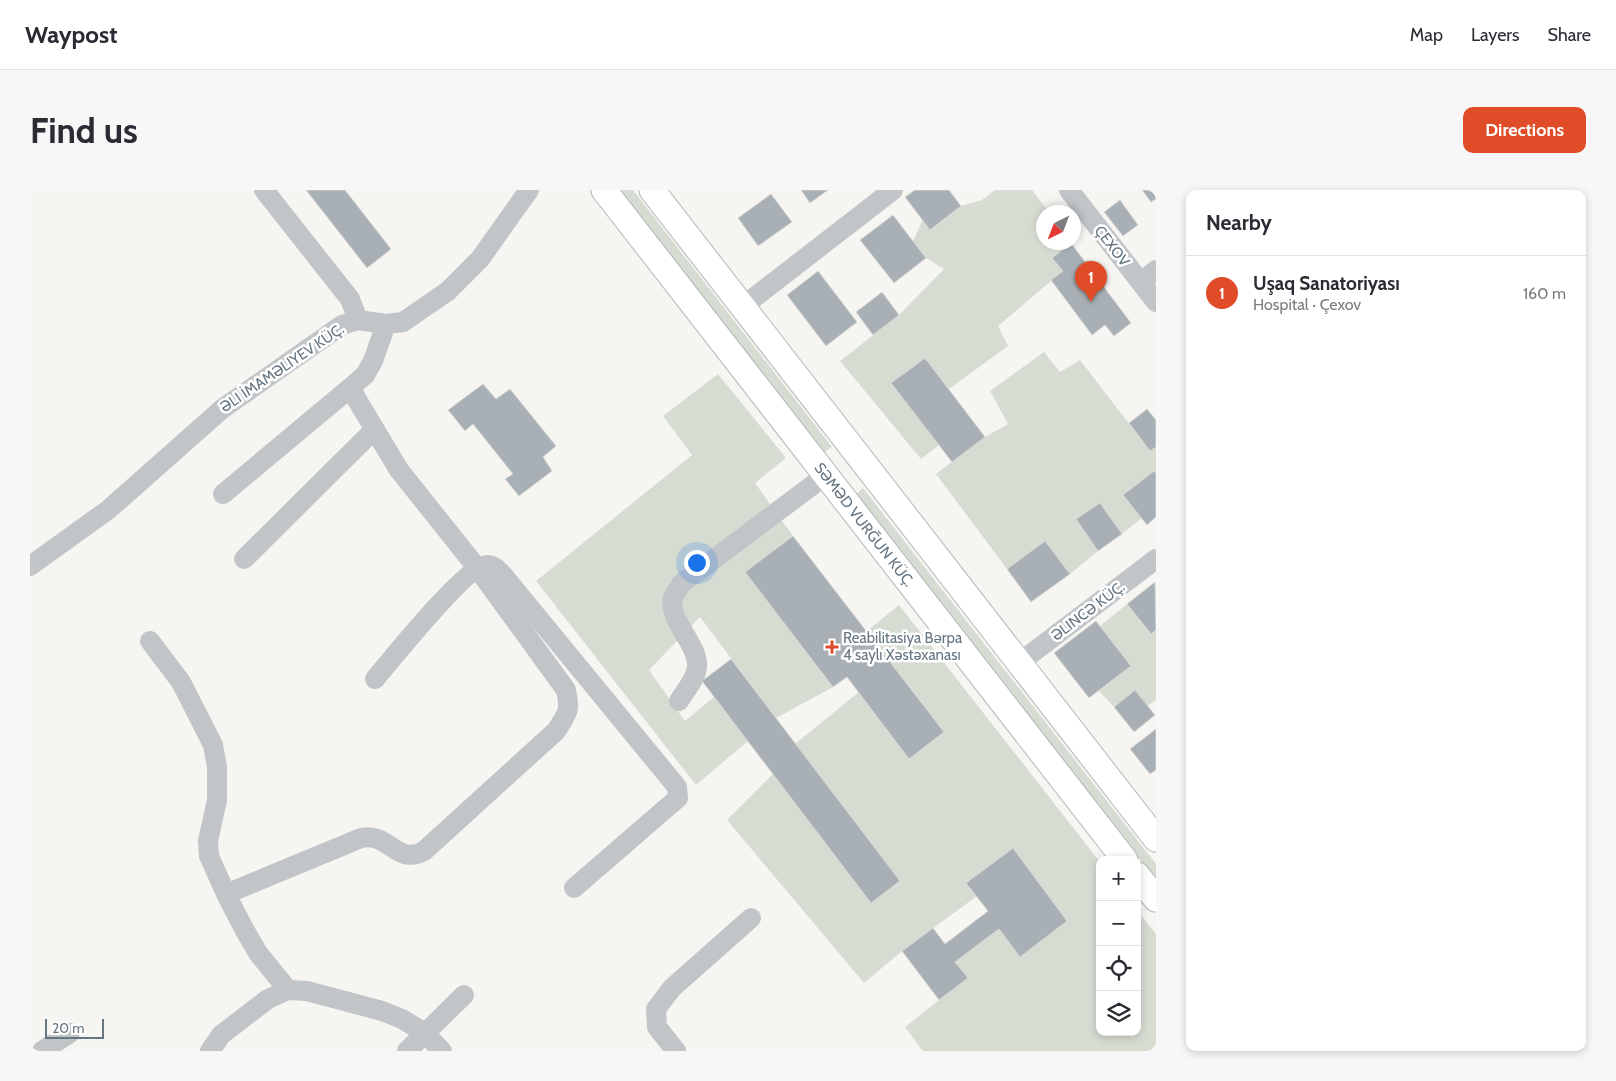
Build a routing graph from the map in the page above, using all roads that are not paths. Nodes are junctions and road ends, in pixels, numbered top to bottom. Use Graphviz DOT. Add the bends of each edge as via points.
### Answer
graph roads {
  1 [pos="264,190"];
  2 [pos="529,190"];
  3 [pos="604,190"];
  4 [pos="652,190"];
  5 [pos="893,190"];
  6 [pos="1068,190"];
  7 [pos="1148,276"];
  8 [pos="1156,302"];
  9 [pos="742,306"];
  10 [pos="358,320"];
  11 [pos="386,324"];
  12 [pos="350,388"];
  13 [pos="374,430"];
  14 [pos="856,453"];
  15 [pos="826,475"];
  16 [pos="224,494"];
  17 [pos="244,558"];
  18 [pos="1156,559"];
  19 [pos="30,566"];
  20 [pos="478,569"];
  21 [pos="150,641"];
  22 [pos="1020,663"];
  23 [pos="375,679"];
  24 [pos="679,701"];
  25 [pos="1156,839"];
  26 [pos="1122,856"];
  27 [pos="1141,880"];
  28 [pos="574,888"];
  29 [pos="226,894"];
  30 [pos="1156,899"];
  31 [pos="751,918"];
  32 [pos="288,990"];
  33 [pos="464,995"];
  34 [pos="70,1033"];
  35 [pos="425,1033"];
  36 [pos="42,1051"];
  37 [pos="210,1051"];
  38 [pos="407,1051"];
  39 [pos="442,1051"];
  40 [pos="676,1051"];
  1 -- 10 [label="street" via="350,299"];
  2 -- 11 [label="street, ƏLI İMAMƏLIYEV KÜÇ." via="480,259 448,291 403,322"];
  3 -- 15 [label="main road, SƏMƏD VURĞUN KÜÇ."];
  4 -- 9 [label="main road"];
  5 -- 9 [label="street"];
  6 -- 7 [label="street, ÇEXOV"];
  7 -- 8 [label="street, ÇEXOV"];
  9 -- 14 [label="main road"];
  10 -- 11 [label="street, ƏLI İMAMƏLIYEV KÜÇ."];
  10 -- 19 [label="street, ƏLI İMAMƏLIYEV KÜÇ." via="342,325 222,409 108,510"];
  11 -- 12 [label="street" via="374,361 365,375"];
  12 -- 13 [label="street"];
  12 -- 16 [label="street"];
  13 -- 17 [label="street"];
  13 -- 20 [label="street" via="400,470"];
  14 -- 15 [label="main road"];
  14 -- 22 [label="main road"];
  15 -- 24 [label="street" via="681,584 673,598 674,612 696,658 697,668"];
  15 -- 26 [label="main road, SƏMƏD VURĞUN KÜÇ."];
  18 -- 22 [label="street, ƏLINCƏ KÜÇ."];
  20 -- 23 [label="street" via="418,626"];
  20 -- 28 [label="street" via="494,566 503,574 677,788 678,798"];
  20 -- 29 [label="street" via="566,690 569,705 556,731 415,856 403,855 382,840 370,836"];
  21 -- 29 [label="street" via="181,682 213,746 217,800 208,841 209,856"];
  22 -- 25 [label="main road"];
  27 -- 30 [label="main road"];
  29 -- 32 [label="street" via="258,953"];
  31 -- 40 [label="street" via="672,988 656,1009 657,1027"];
  32 -- 35 [label="street" via="307,991 382,1011"];
  32 -- 37 [label="street" via="268,1000 221,1036"];
  33 -- 35 [label="street"];
  34 -- 36 [label="street"];
  35 -- 38 [label="street"];
  35 -- 39 [label="street"];
}
